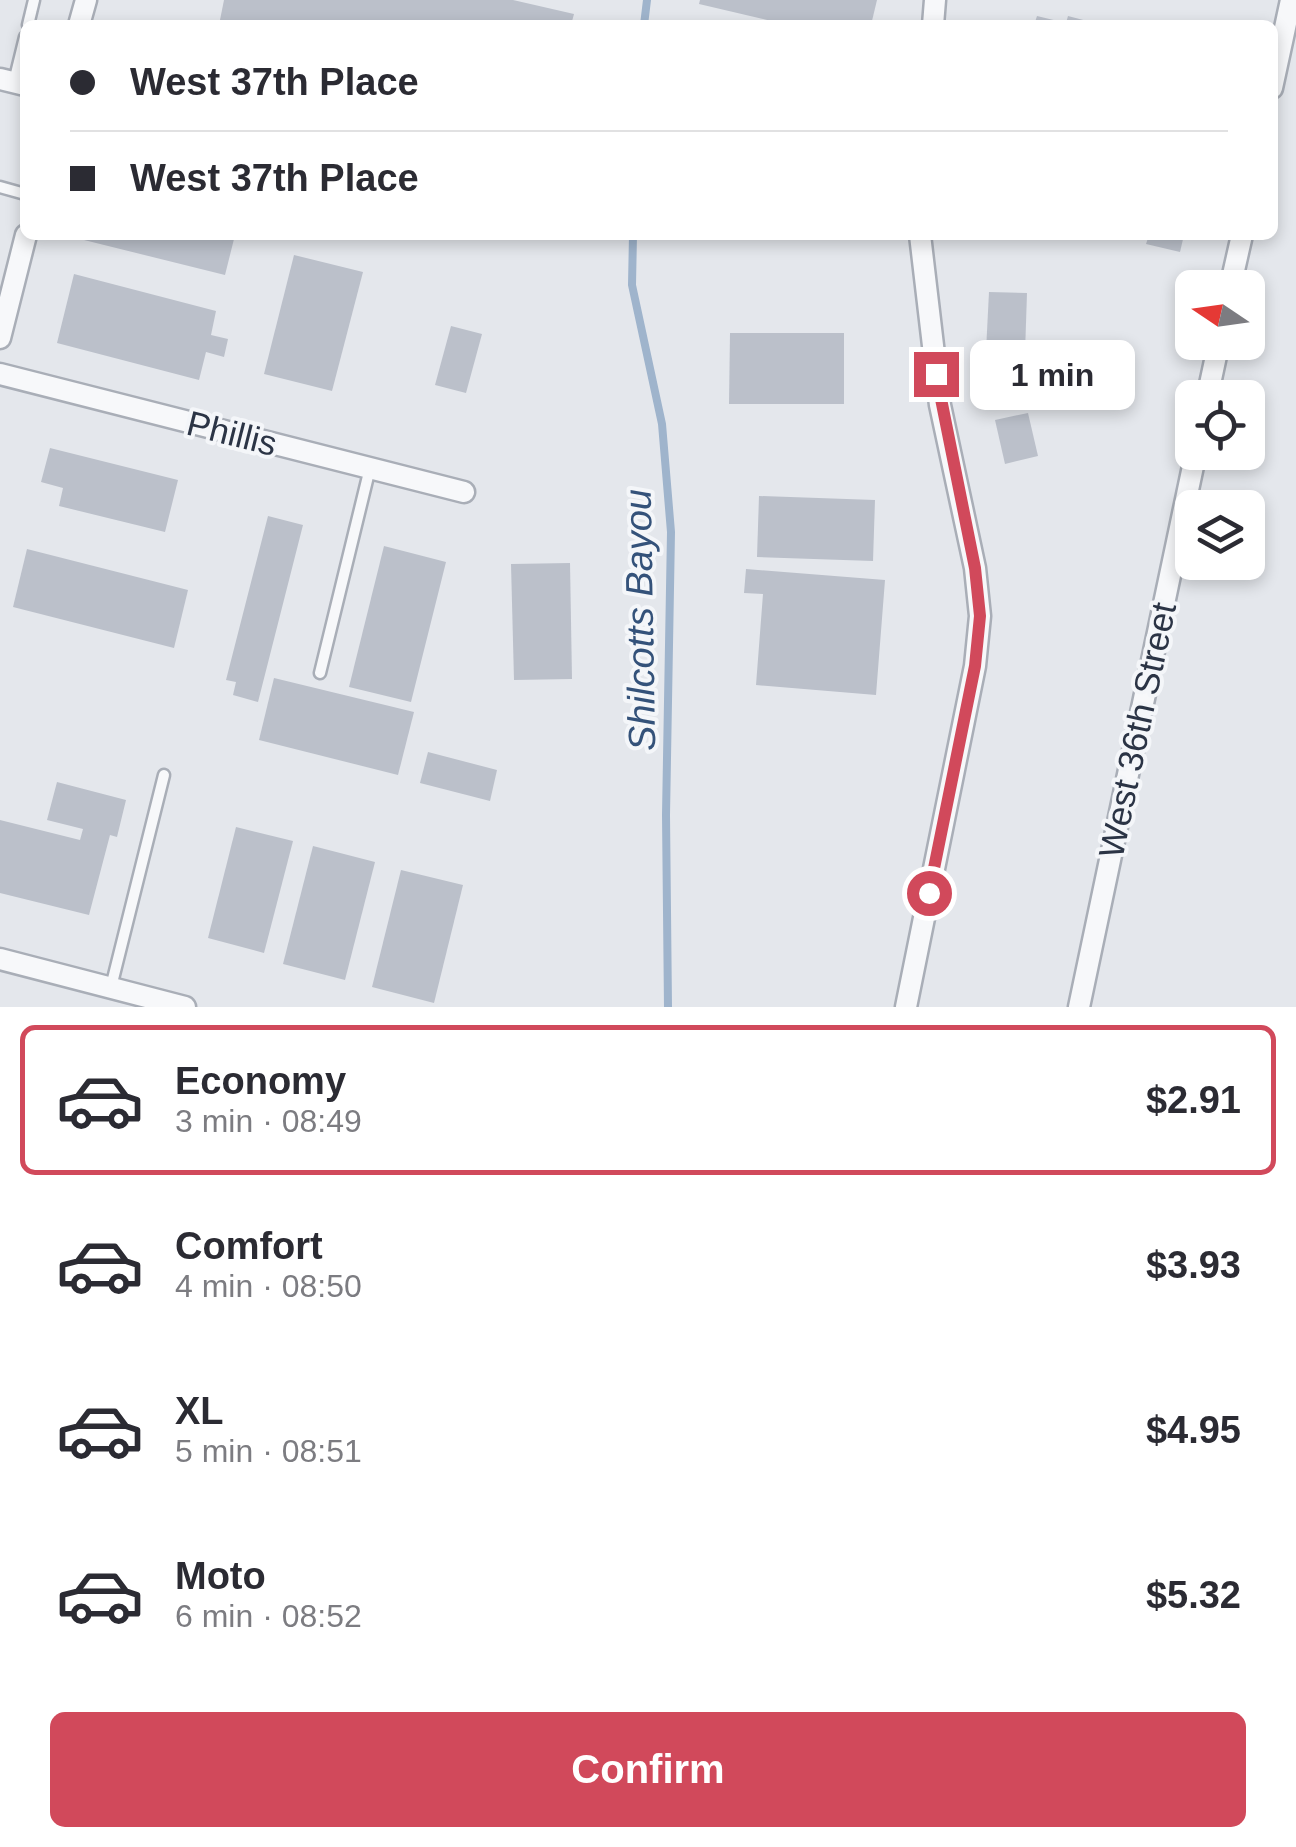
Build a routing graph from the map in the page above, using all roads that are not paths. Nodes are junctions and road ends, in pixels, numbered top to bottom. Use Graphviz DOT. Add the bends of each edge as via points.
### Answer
graph roads {
  1 [pos="1291,0"];
  2 [pos="20,56"];
  3 [pos="1278,60"];
  4 [pos="13,82"];
  5 [pos="25,240"];
  6 [pos="921,240"];
  7 [pos="1241,240"];
  8 [pos="1234,270"];
  9 [pos="0,338"];
  10 [pos="0,374"];
  11 [pos="370,468"];
  12 [pos="1192,470"];
  13 [pos="464,492"];
  14 [pos="320,673"];
  15 [pos="164,775"];
  16 [pos="0,959"];
  17 [pos="110,988"];
  18 [pos="185,1007"];
  19 [pos="906,1007"];
  20 [pos="1079,1007"];
  1 -- 3 [label="street"];
  2 -- 4 [label="lane"];
  5 -- 9 [label="street"];
  6 -- 19 [label="street" via="940,405 980,616"];
  7 -- 8 [label="street"];
  10 -- 11 [label="street, Phillis"];
  11 -- 13 [label="street, Phillis"];
  11 -- 14 [label="lane"];
  12 -- 20 [label="street, West 36th Street"];
  15 -- 17 [label="lane"];
  16 -- 17 [label="street"];
  17 -- 18 [label="street"];
}
